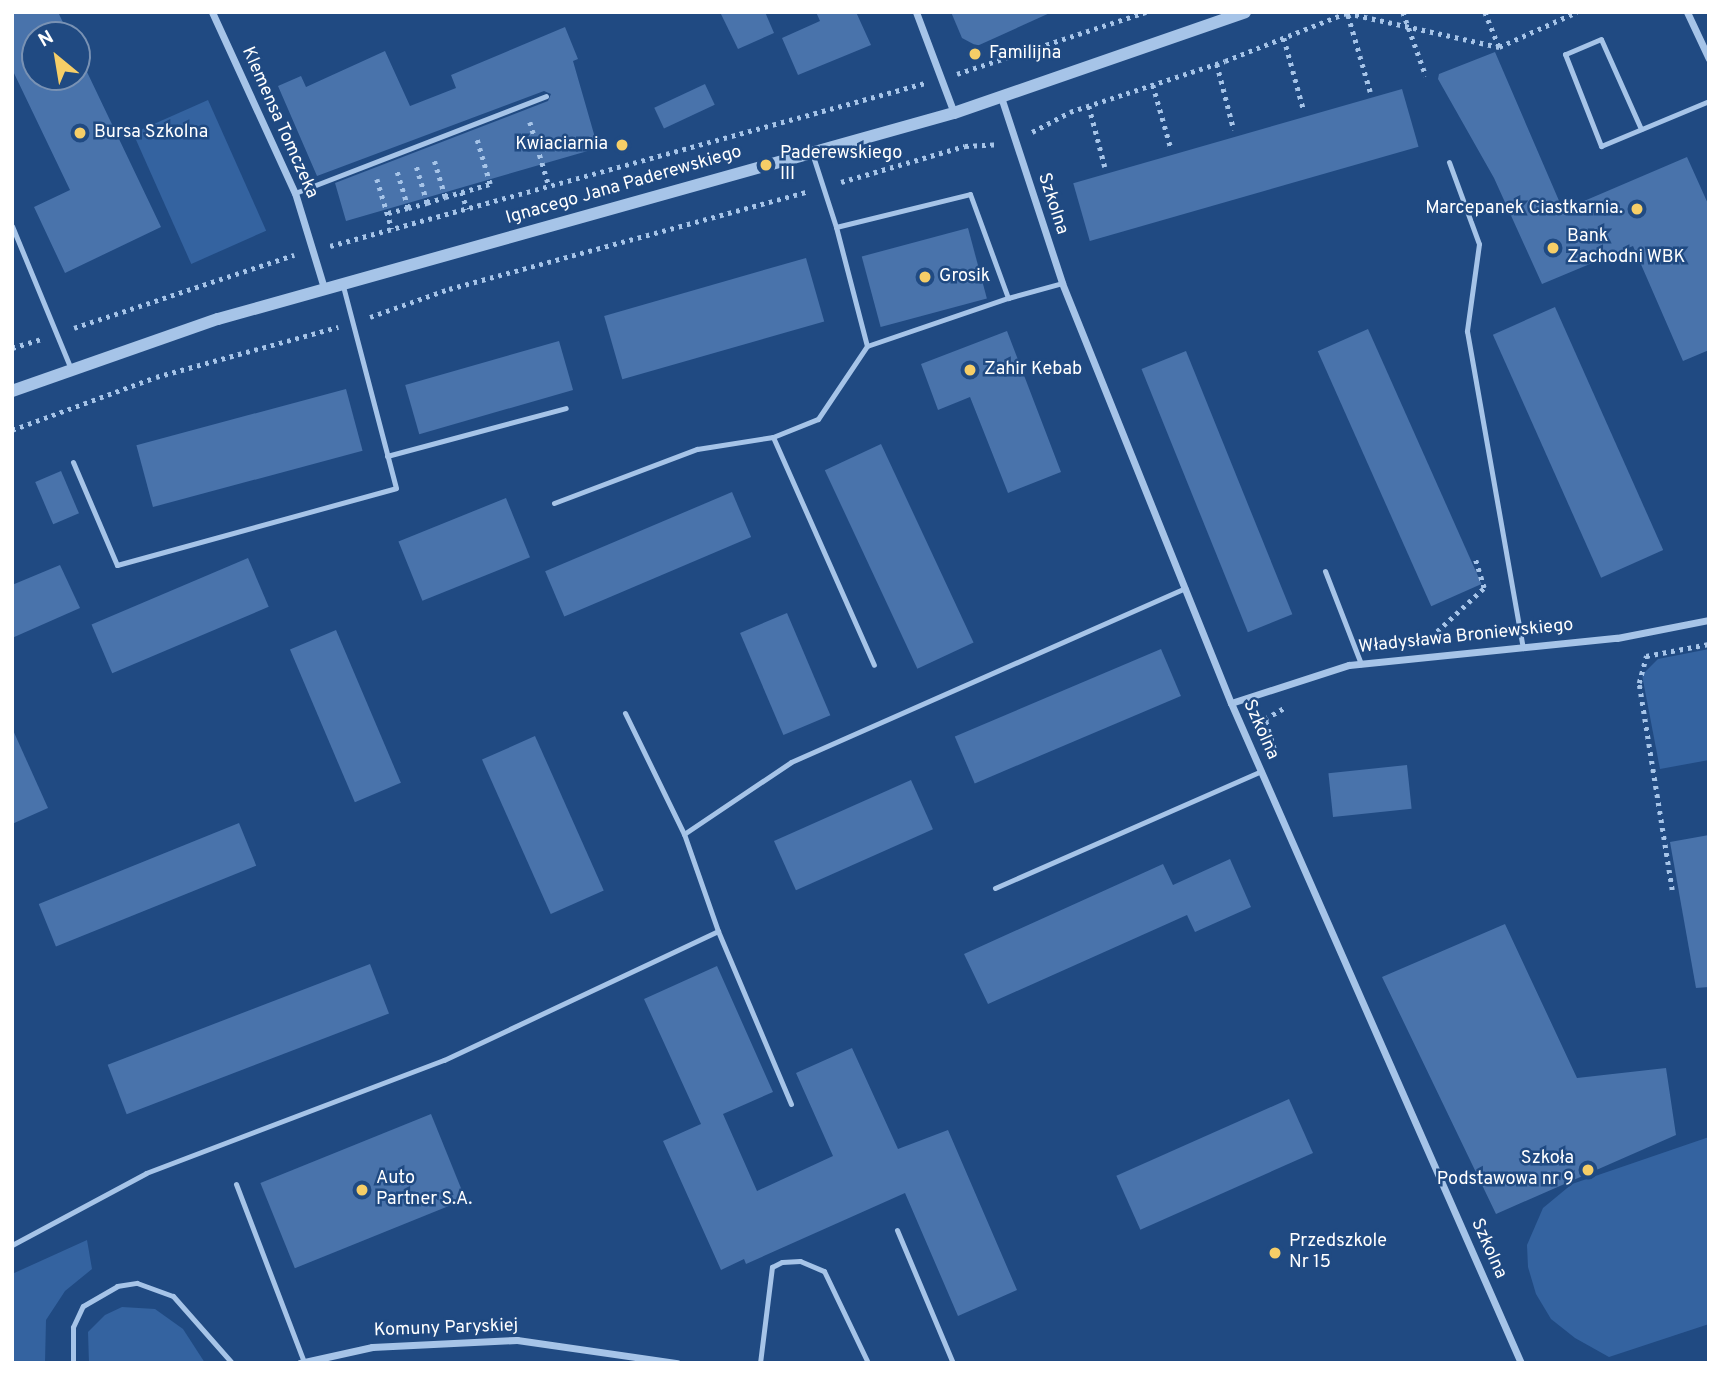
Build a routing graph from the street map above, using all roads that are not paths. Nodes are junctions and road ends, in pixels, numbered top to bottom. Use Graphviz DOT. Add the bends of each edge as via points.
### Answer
graph roads {
  1 [pos="212,12"];
  2 [pos="916,12"];
  3 [pos="1245,12"];
  4 [pos="1687,12"];
  5 [pos="1709,59"];
  6 [pos="546,96"];
  7 [pos="1001,97"];
  8 [pos="1709,101"];
  9 [pos="954,113"];
  10 [pos="1640,129"];
  11 [pos="812,152"];
  12 [pos="1449,162"];
  13 [pos="295,193"];
  14 [pos="12,226"];
  15 [pos="836,227"];
  16 [pos="342,283"];
  17 [pos="1062,284"];
  18 [pos="324,288"];
  19 [pos="1008,298"];
  20 [pos="867,346"];
  21 [pos="71,369"];
  22 [pos="12,391"];
  23 [pos="566,408"];
  24 [pos="773,437"];
  25 [pos="387,456"];
  26 [pos="73,462"];
  27 [pos="554,503"];
  28 [pos="1325,571"];
  29 [pos="1185,588"];
  30 [pos="1709,620"];
  31 [pos="1523,648"];
  32 [pos="874,664"];
  33 [pos="1361,664"];
  34 [pos="1231,703"];
  35 [pos="625,713"];
  36 [pos="1261,771"];
  37 [pos="684,834"];
  38 [pos="995,888"];
  39 [pos="718,931"];
  40 [pos="791,1104"];
  41 [pos="236,1184"];
  42 [pos="897,1230"];
  43 [pos="12,1245"];
  44 [pos="302,1362"];
  45 [pos="74,1363"];
  46 [pos="232,1363"];
  47 [pos="677,1363"];
  48 [pos="760,1363"];
  49 [pos="868,1363"];
  50 [pos="953,1363"];
  51 [pos="1521,1363"];
  1 -- 13 [label="street, Klemensa Tomczeka"];
  2 -- 9 [label="street"];
  3 -- 7 [label="street, Ignacego Jana Paderewskiego"];
  4 -- 5 [label="street"];
  6 -- 13 [label="lane"];
  7 -- 9 [label="street, Ignacego Jana Paderewskiego"];
  7 -- 17 [label="street, Szkolna"];
  8 -- 10 [label="lane"];
  9 -- 11 [label="street, Ignacego Jana Paderewskiego"];
  10 -- 10 [label="lane" via="1601,146 1565,54 1601,39"];
  11 -- 15 [label="lane"];
  11 -- 16 [label="street, Ignacego Jana Paderewskiego"];
  12 -- 31 [label="lane" via="1479,244 1467,331"];
  13 -- 18 [label="street, Klemensa Tomczeka"];
  14 -- 21 [label="lane"];
  15 -- 19 [label="lane" via="970,194"];
  15 -- 20 [label="lane"];
  16 -- 18 [label="street, Ignacego Jana Paderewskiego"];
  16 -- 25 [label="lane"];
  17 -- 19 [label="lane"];
  17 -- 29 [label="street, Szkolna"];
  18 -- 21 [label="street, Ignacego Jana Paderewskiego"];
  19 -- 20 [label="lane"];
  20 -- 24 [label="lane" via="818,419"];
  21 -- 22 [label="street, Ignacego Jana Paderewskiego"];
  23 -- 25 [label="lane"];
  24 -- 27 [label="lane" via="696,449"];
  24 -- 32 [label="lane"];
  25 -- 26 [label="lane" via="396,488 117,565"];
  28 -- 33 [label="lane"];
  29 -- 34 [label="street, Szkolna"];
  29 -- 37 [label="lane" via="791,762"];
  30 -- 31 [label="street, Władysława Broniewskiego" via="1617,638"];
  31 -- 33 [label="street, Władysława Broniewskiego"];
  33 -- 34 [label="street, Władysława Broniewskiego"];
  34 -- 36 [label="street, Szkolna"];
  35 -- 37 [label="lane"];
  36 -- 38 [label="lane"];
  36 -- 51 [label="street, Szkolna"];
  37 -- 39 [label="lane"];
  39 -- 40 [label="lane"];
  39 -- 43 [label="lane" via="444,1060 146,1173"];
  41 -- 44 [label="lane"];
  42 -- 50 [label="lane"];
  44 -- 47 [label="street, Komuny Paryskiej" via="372,1347 517,1340"];
  45 -- 46 [label="lane" via="73,1327 83,1306 117,1286 137,1283 173,1296"];
  48 -- 49 [label="lane" via="772,1267 800,1261 824,1271"];
}
